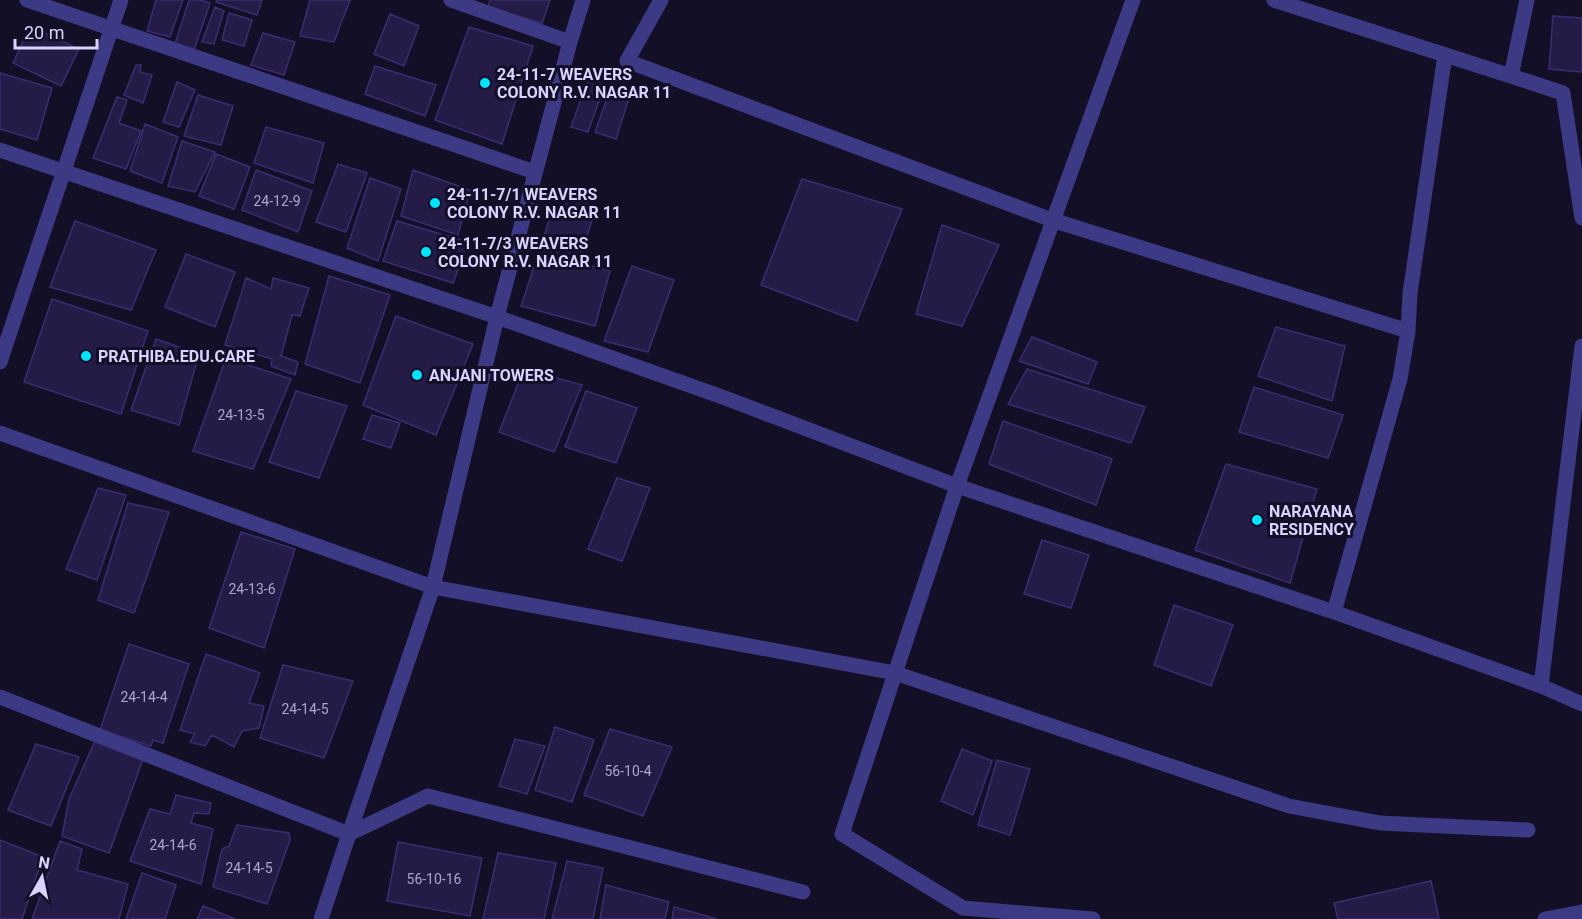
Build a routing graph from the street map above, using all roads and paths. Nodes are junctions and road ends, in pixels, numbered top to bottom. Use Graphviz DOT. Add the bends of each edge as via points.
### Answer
graph roads {
  1 [pos="27,0"];
  2 [pos="121,0"];
  3 [pos="451,0"];
  4 [pos="583,0"];
  5 [pos="662,0"];
  6 [pos="1132,0"];
  7 [pos="1274,0"];
  8 [pos="1527,0"];
  9 [pos="112,28"];
  10 [pos="570,42"];
  11 [pos="1445,55"];
  12 [pos="1511,76"];
  13 [pos="0,150"];
  14 [pos="64,171"];
  15 [pos="535,172"];
  16 [pos="1582,218"];
  17 [pos="1052,220"];
  18 [pos="497,317"];
  19 [pos="1408,331"];
  20 [pos="1582,346"];
  21 [pos="0,362"];
  22 [pos="0,433"];
  23 [pos="957,486"];
  24 [pos="433,587"];
  25 [pos="1334,612"];
  26 [pos="895,673"];
  27 [pos="1541,686"];
  28 [pos="0,697"];
  29 [pos="1582,704"];
  30 [pos="1528,830"];
  31 [pos="349,834"];
  32 [pos="803,892"];
  33 [pos="1582,912"];
  34 [pos="321,919"];
  35 [pos="1093,919"];
  36 [pos="1545,919"];
  1 -- 9 [label="street"];
  2 -- 9 [label="street"];
  3 -- 10 [label="street"];
  4 -- 10 [label="street"];
  5 -- 17 [label="street" via="627,61"];
  6 -- 17 [label="street"];
  7 -- 11 [label="street"];
  8 -- 12 [label="street"];
  9 -- 14 [label="street"];
  9 -- 15 [label="street"];
  10 -- 15 [label="street"];
  11 -- 12 [label="street"];
  11 -- 19 [label="street" via="1410,293"];
  12 -- 16 [label="street" via="1563,93"];
  13 -- 14 [label="street"];
  14 -- 18 [label="street"];
  14 -- 21 [label="street"];
  15 -- 18 [label="street"];
  17 -- 19 [label="street"];
  17 -- 23 [label="street"];
  18 -- 23 [label="street"];
  18 -- 24 [label="street"];
  19 -- 25 [label="street" via="1400,379"];
  20 -- 27 [label="street"];
  22 -- 24 [label="street"];
  23 -- 25 [label="street"];
  23 -- 26 [label="street"];
  24 -- 26 [label="street"];
  24 -- 31 [label="street"];
  25 -- 27 [label="street"];
  26 -- 30 [label="street" via="1289,806 1380,823"];
  26 -- 35 [label="street" via="842,834 963,908"];
  27 -- 29 [label="street"];
  28 -- 31 [label="street"];
  31 -- 32 [label="street" via="428,796"];
  31 -- 34 [label="street"];
  33 -- 36 [label="street"];
}
